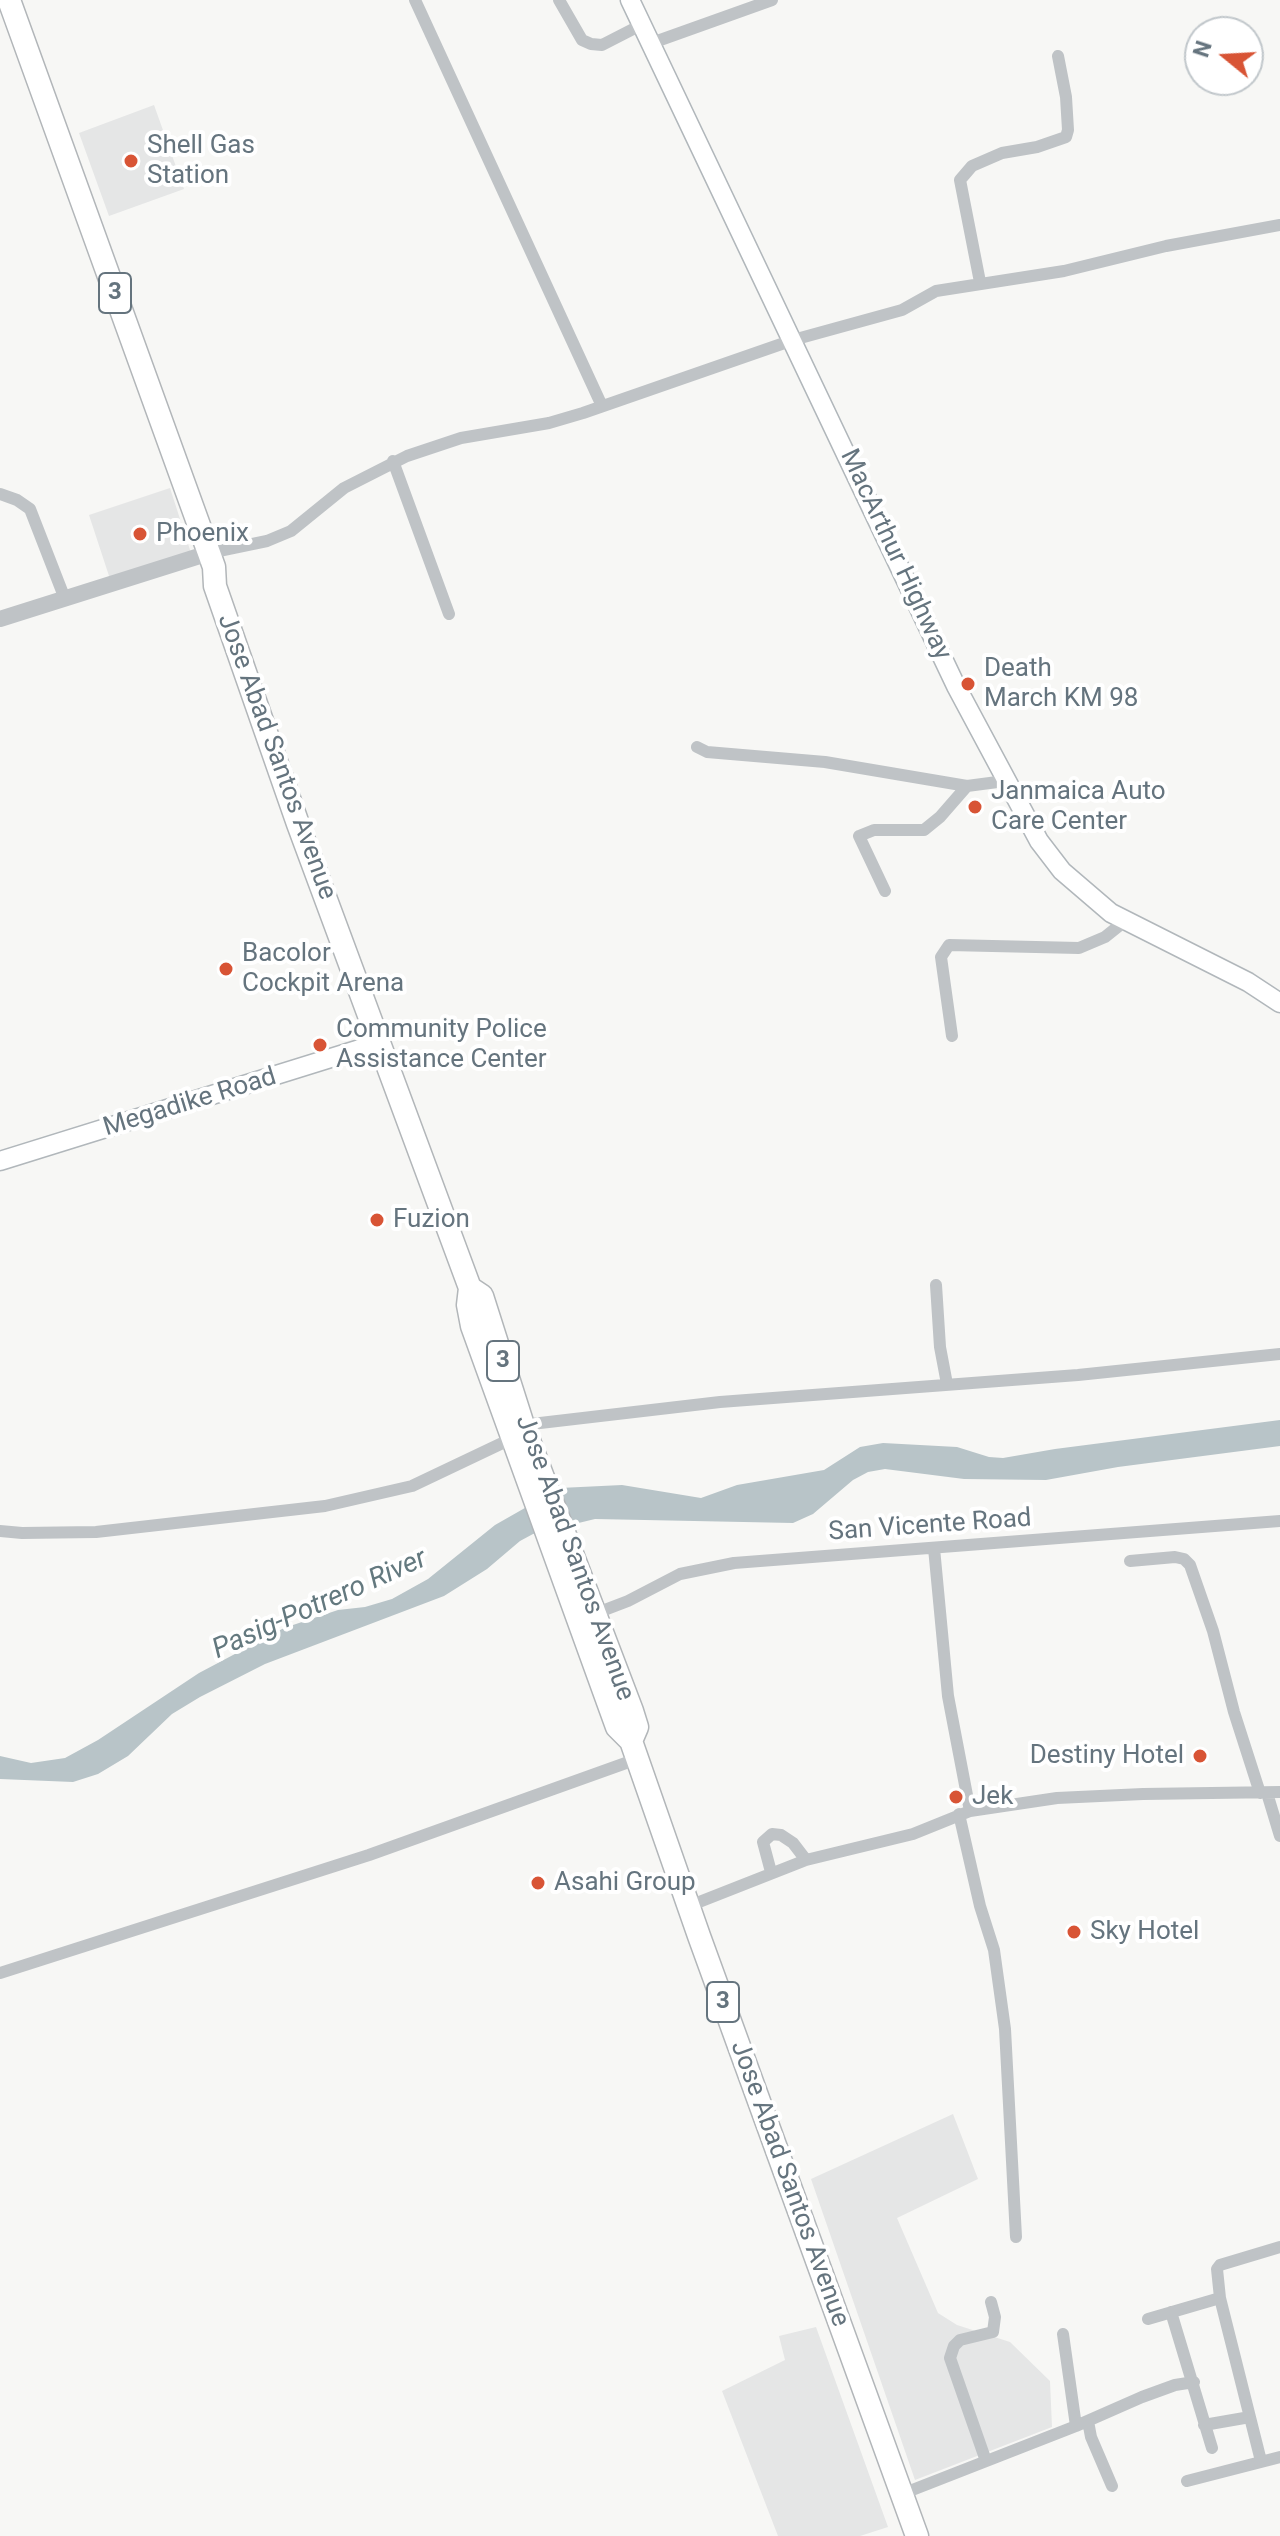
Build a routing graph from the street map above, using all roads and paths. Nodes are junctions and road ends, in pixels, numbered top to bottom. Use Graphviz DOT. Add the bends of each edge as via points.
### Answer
graph roads {
  1 [pos="9,0"];
  2 [pos="415,0"];
  3 [pos="559,0"];
  4 [pos="630,0"];
  5 [pos="765,1"];
  6 [pos="0,7"];
  7 [pos="641,25"];
  8 [pos="649,44"];
  9 [pos="1058,56"];
  10 [pos="1280,225"];
  11 [pos="980,282"];
  12 [pos="793,340"];
  13 [pos="602,406"];
  14 [pos="393,461"];
  15 [pos="0,494"];
  16 [pos="203,555"];
  17 [pos="65,599"];
  18 [pos="449,614"];
  19 [pos="0,619"];
  20 [pos="697,747"];
  21 [pos="1005,781"];
  22 [pos="967,786"];
  23 [pos="885,891"];
  24 [pos="1125,921"];
  25 [pos="1280,1003"];
  26 [pos="952,1036"];
  27 [pos="379,1043"];
  28 [pos="0,1161"];
  29 [pos="936,1285"];
  30 [pos="1280,1354"];
  31 [pos="947,1384"];
  32 [pos="520,1437"];
  33 [pos="1280,1521"];
  34 [pos="0,1531"];
  35 [pos="934,1548"];
  36 [pos="1130,1561"];
  37 [pos="586,1611"];
  38 [pos="634,1750"];
  39 [pos="1269,1793"];
  40 [pos="965,1812"];
  41 [pos="1280,1836"];
  42 [pos="806,1860"];
  43 [pos="771,1872"];
  44 [pos="689,1906"];
  45 [pos="0,1973"];
  46 [pos="1016,2237"];
  47 [pos="1280,2247"];
  48 [pos="1220,2298"];
  49 [pos="991,2302"];
  50 [pos="1171,2312"];
  51 [pos="1148,2319"];
  52 [pos="1063,2334"];
  53 [pos="1194,2382"];
  54 [pos="1250,2417"];
  55 [pos="1082,2424"];
  56 [pos="1204,2425"];
  57 [pos="1212,2448"];
  58 [pos="1280,2457"];
  59 [pos="986,2461"];
  60 [pos="1261,2461"];
  61 [pos="1187,2481"];
  62 [pos="1112,2486"];
  63 [pos="902,2494"];
  64 [pos="917,2536"];
  1 -- 16 [label="highway, Jose Abad Santos Avenue / 3"];
  2 -- 13 [label="street"];
  3 -- 7 [label="street" via="582,40 591,44 602,45"];
  4 -- 7 [label="main road, MacArthur Highway"];
  5 -- 8 [label="street"];
  6 -- 16 [label="highway, Jose Abad Santos Avenue / 3"];
  7 -- 8 [label="main road, MacArthur Highway"];
  8 -- 12 [label="main road, MacArthur Highway"];
  9 -- 11 [label="street" via="1066,137 992,157 972,166 960,180"];
  10 -- 11 [label="street" via="1064,271"];
  11 -- 12 [label="street" via="936,291 902,310"];
  12 -- 13 [label="street"];
  12 -- 21 [label="main road, MacArthur Highway"];
  13 -- 14 [label="street" via="549,423 461,438"];
  14 -- 16 [label="street" via="344,488 291,531"];
  14 -- 18 [label="street"];
  15 -- 17 [label="street" via="30,509"];
  16 -- 17 [label="street"];
  16 -- 27 [label="highway, Jose Abad Santos Avenue / 3" via="202,569 215,586"];
  17 -- 19 [label="street"];
  20 -- 22 [label="street"];
  21 -- 22 [label="street"];
  21 -- 24 [label="main road, MacArthur Highway" via="1062,871"];
  22 -- 23 [label="street" via="924,830 874,830 859,836"];
  24 -- 25 [label="main road, MacArthur Highway"];
  24 -- 26 [label="street" via="1079,948 949,945 941,957"];
  27 -- 28 [label="main road, Megadike Road"];
  27 -- 32 [label="highway, Jose Abad Santos Avenue / 3" via="470,1288 472,1326"];
  29 -- 31 [label="street"];
  30 -- 31 [label="street"];
  31 -- 32 [label="street" via="720,1402"];
  32 -- 34 [label="street" via="412,1486 325,1506 96,1532"];
  32 -- 37 [label="highway, Jose Abad Santos Avenue / 3"];
  33 -- 35 [label="street, San Vicente Road"];
  35 -- 37 [label="street, San Vicente Road" via="695,1570 628,1601"];
  35 -- 40 [label="street"];
  36 -- 39 [label="street" via="1175,1557 1190,1565 1234,1712"];
  37 -- 38 [label="highway, Jose Abad Santos Avenue / 3" via="637,1727"];
  38 -- 44 [label="highway, Jose Abad Santos Avenue / 3"];
  38 -- 45 [label="street" via="369,1855"];
  39 -- 40 [label="street" via="1057,1798"];
  39 -- 41 [label="street"];
  40 -- 42 [label="street" via="913,1834"];
  40 -- 46 [label="street" via="1005,2029"];
  42 -- 43 [label="street"];
  42 -- 43 [label="street" via="793,1843 772,1834 763,1842"];
  43 -- 44 [label="street"];
  44 -- 63 [label="highway, Jose Abad Santos Avenue / 3"];
  47 -- 48 [label="street" via="1220,2265"];
  48 -- 50 [label="street"];
  48 -- 54 [label="street"];
  49 -- 59 [label="street" via="993,2332 960,2340 950,2358"];
  50 -- 51 [label="street"];
  50 -- 53 [label="street"];
  52 -- 55 [label="street"];
  53 -- 55 [label="street" via="1142,2397"];
  53 -- 56 [label="street"];
  54 -- 56 [label="street"];
  54 -- 60 [label="street"];
  55 -- 59 [label="street"];
  55 -- 62 [label="street"];
  56 -- 57 [label="street"];
  58 -- 60 [label="street"];
  59 -- 63 [label="street"];
  60 -- 61 [label="street"];
  63 -- 64 [label="highway, Jose Abad Santos Avenue / 3"];
}
